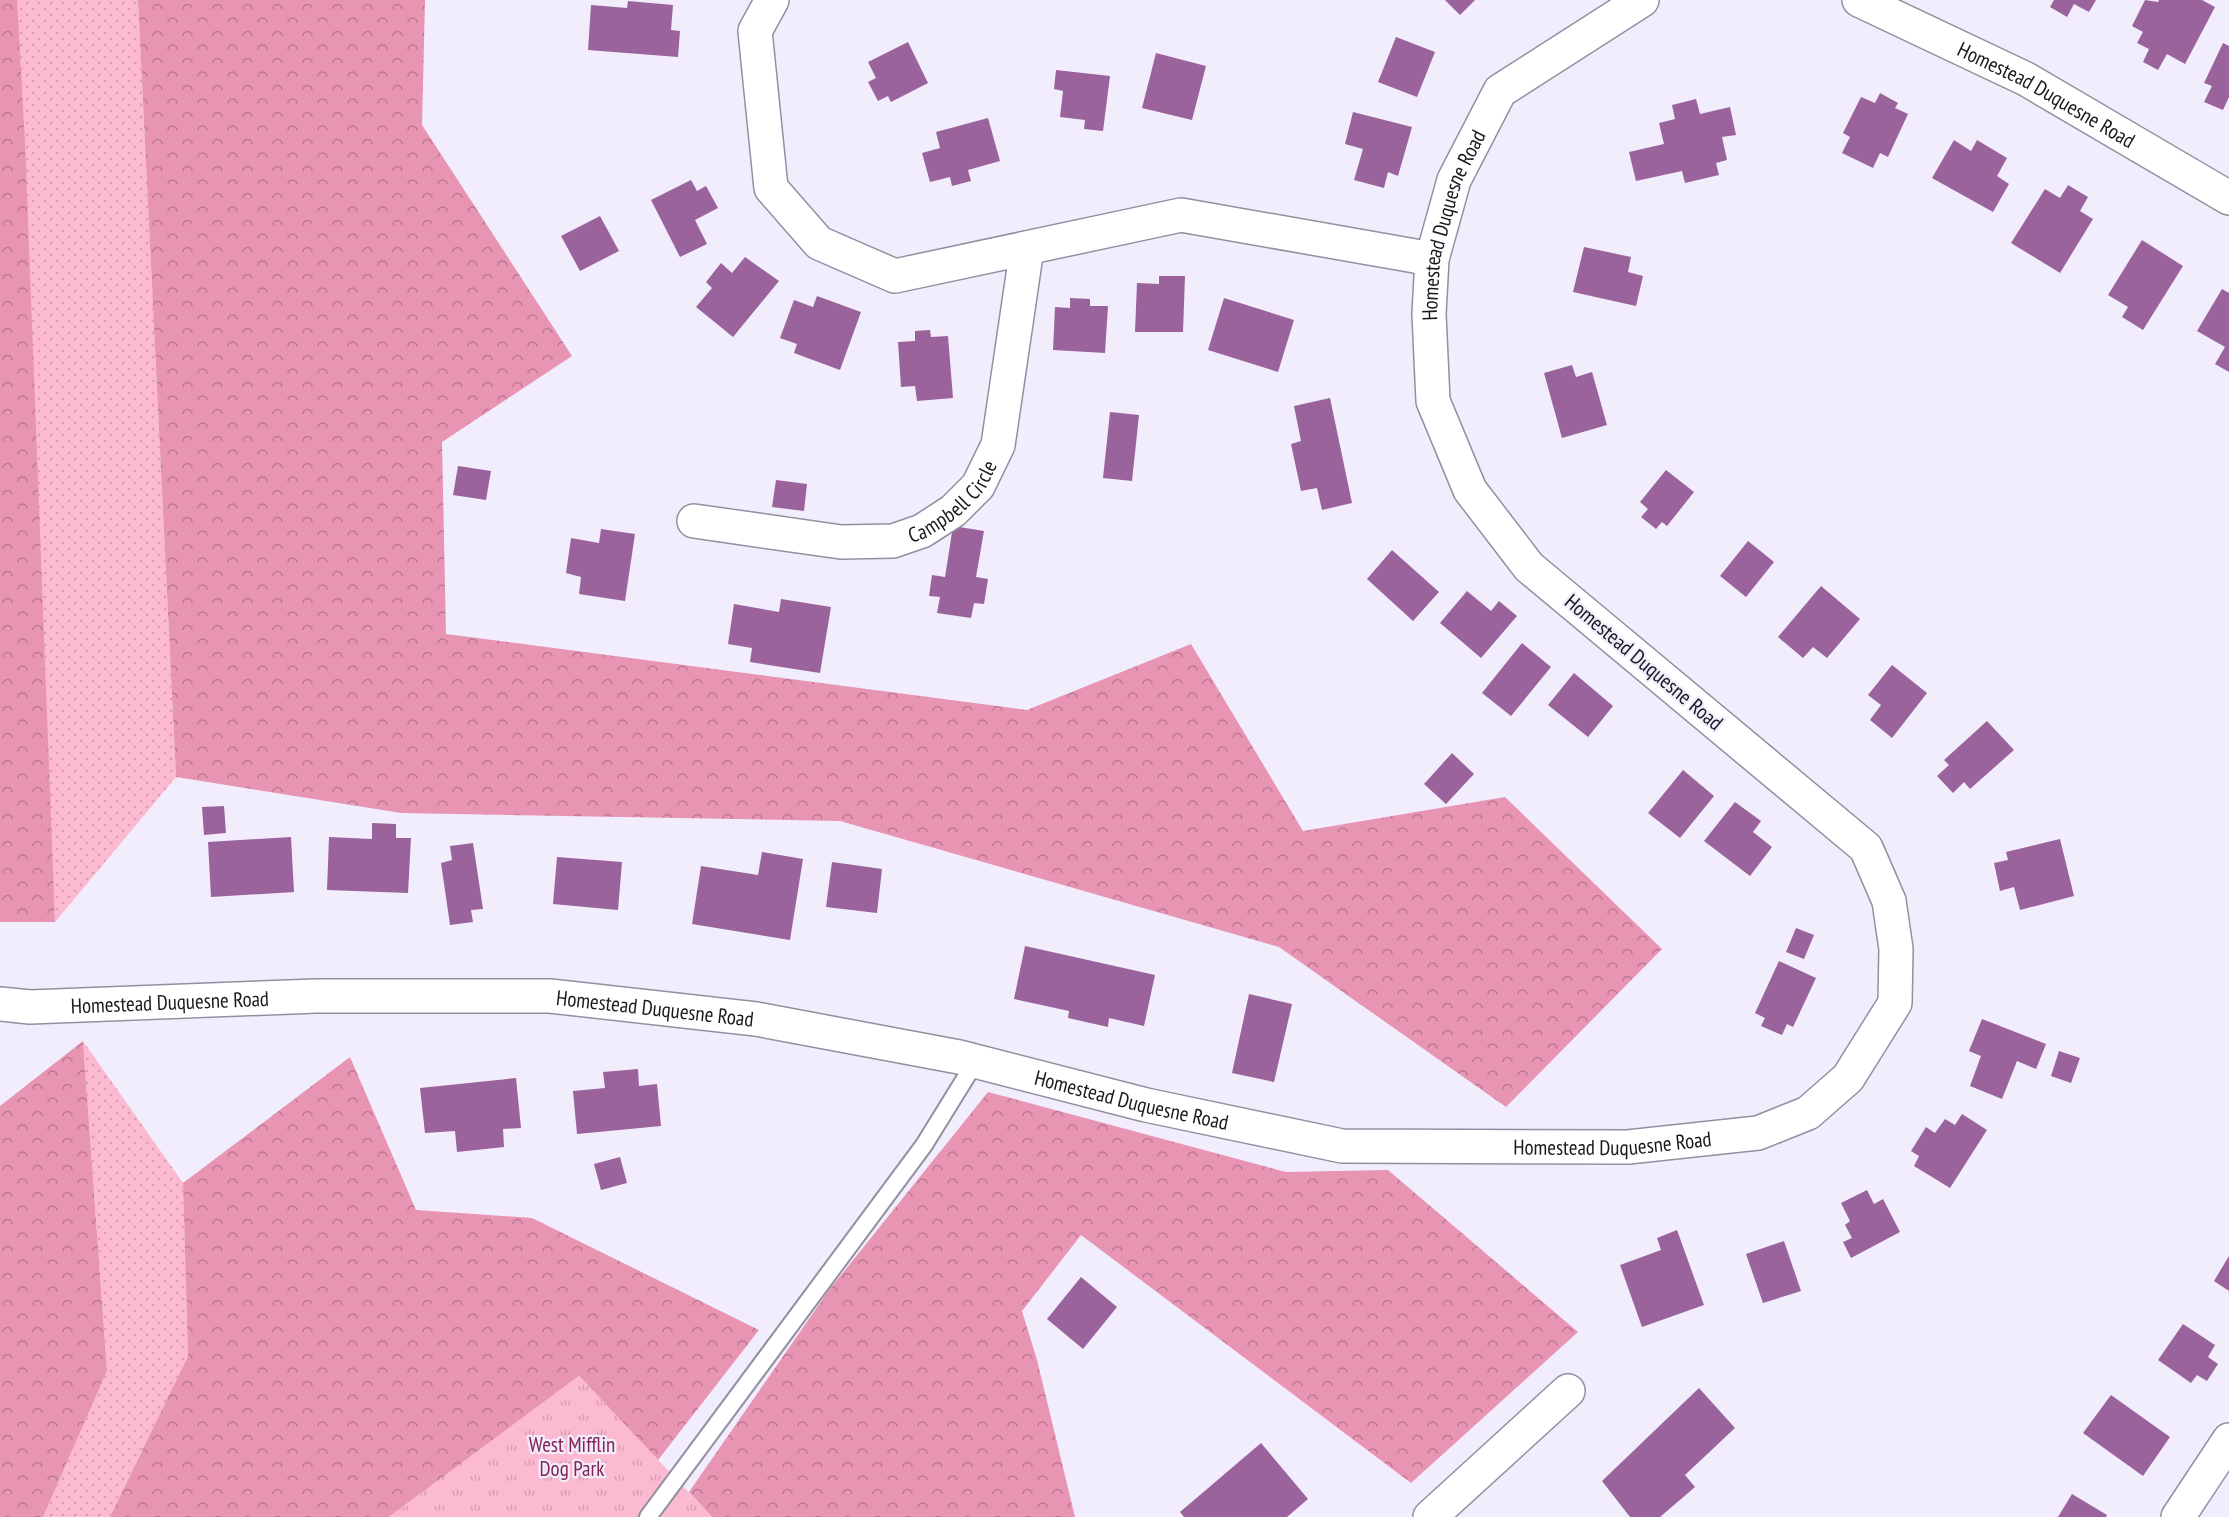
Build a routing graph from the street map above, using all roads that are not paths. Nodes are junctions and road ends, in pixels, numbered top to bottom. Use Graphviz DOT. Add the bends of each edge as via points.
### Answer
graph roads {
  1 [pos="772,0"];
  2 [pos="1642,0"];
  3 [pos="1859,0"];
  4 [pos="2229,198"];
  5 [pos="1027,248"];
  6 [pos="1432,259"];
  7 [pos="694,521"];
  8 [pos="0,1004"];
  9 [pos="976,1061"];
  10 [pos="1568,1391"];
  11 [pos="2229,1440"];
  12 [pos="648,1517"];
  13 [pos="1430,1517"];
  14 [pos="2178,1517"];
  1 -- 5 [label="street" via="755,31 771,188 819,243 895,276"];
  2 -- 6 [label="street, Homestead Duquesne Road" via="1500,91 1454,180"];
  3 -- 4 [label="street, Homestead Duquesne Road" via="2026,79"];
  5 -- 6 [label="street" via="1181,215"];
  5 -- 7 [label="street, Campbell Circle" via="998,445 978,486 953,511 922,531 893,541 840,542"];
  6 -- 9 [label="street, Homestead Duquesne Road" via="1429,314 1433,401 1470,490 1529,567 1866,848 1889,901 1896,949 1895,1003 1848,1078 1808,1113 1758,1133 1628,1147 1342,1146 1146,1105"];
  8 -- 9 [label="street, Homestead Duquesne Road" via="30,1007 316,996 550,996 756,1018"];
  9 -- 12 [label="lane" via="924,1145"];
  10 -- 13 [label="street"];
  11 -- 14 [label="street"];
}
